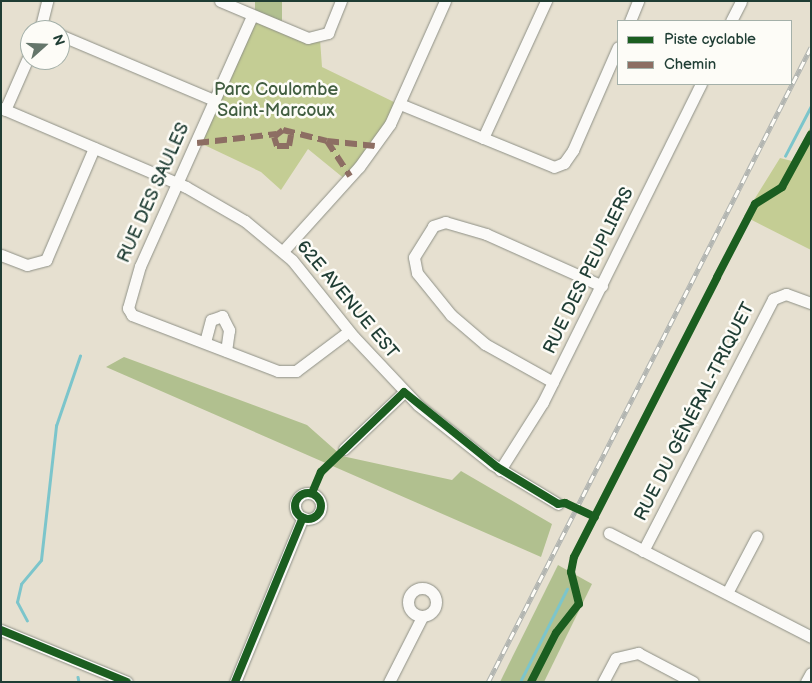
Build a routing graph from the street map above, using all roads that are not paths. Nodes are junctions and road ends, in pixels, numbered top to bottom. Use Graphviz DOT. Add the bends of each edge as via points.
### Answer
graph roads {
  1 [pos="48,1"];
  2 [pos="220,1"];
  3 [pos="341,1"];
  4 [pos="445,1"];
  5 [pos="546,1"];
  6 [pos="638,1"];
  7 [pos="741,1"];
  8 [pos="252,16"];
  9 [pos="45,20"];
  10 [pos="630,20"];
  11 [pos="732,20"];
  12 [pos="70,39"];
  13 [pos="617,49"];
  14 [pos="22,70"];
  15 [pos="701,85"];
  16 [pos="214,100"];
  17 [pos="400,104"];
  18 [pos="3,109"];
  19 [pos="483,138"];
  20 [pos="94,148"];
  21 [pos="177,184"];
  22 [pos="283,251"];
  23 [pos="1,255"];
  24 [pos="602,286"];
  25 [pos="811,303"];
  26 [pos="348,331"];
  27 [pos="205,342"];
  28 [pos="226,351"];
  29 [pos="553,382"];
  30 [pos="404,392"];
  31 [pos="344,449"];
  32 [pos="500,470"];
  33 [pos="558,504"];
  34 [pos="303,517"];
  35 [pos="609,533"];
  36 [pos="757,536"];
  37 [pos="643,551"];
  38 [pos="726,593"];
  39 [pos="422,616"];
  40 [pos="1,630"];
  41 [pos="811,637"];
  42 [pos="811,673"];
  43 [pos="127,682"];
  44 [pos="235,682"];
  45 [pos="389,682"];
  46 [pos="603,682"];
  47 [pos="693,682"];
  48 [pos="806,682"];
  1 -- 9 [label="street"];
  2 -- 8 [label="street"];
  3 -- 8 [label="street" via="328,33 319,38 308,38"];
  4 -- 17 [label="street"];
  5 -- 19 [label="street"];
  6 -- 10 [label="street"];
  7 -- 11 [label="street"];
  8 -- 16 [label="street, RUE DES SAULES"];
  12 -- 16 [label="street"];
  13 -- 19 [label="street" via="564,163 554,166"];
  14 -- 18 [label="street"];
  15 -- 24 [label="street, RUE DES PEUPLIERS"];
  16 -- 21 [label="street, RUE DES SAULES"];
  17 -- 19 [label="street"];
  17 -- 22 [label="street" via="359,167"];
  18 -- 20 [label="street, 62E AVENUE EST"];
  20 -- 21 [label="street, 62E AVENUE EST"];
  20 -- 23 [label="street" via="46,260 28,265"];
  21 -- 22 [label="street, 62E AVENUE EST" via="227,208"];
  21 -- 27 [label="street, RUE DES SAULES" via="130,290 128,308 132,315"];
  22 -- 26 [label="street, 62E AVENUE EST"];
  24 -- 29 [label="street, RUE DES PEUPLIERS"];
  24 -- 29 [label="street" via="486,234 445,222 433,226 414,257 416,273 451,316 485,344"];
  25 -- 37 [label="street, RUE DU GÉNÉRAL-TRIQUET" via="786,294 773,299"];
  26 -- 28 [label="street, RUE DES SAULES" via="292,373"];
  26 -- 30 [label="street, 62E AVENUE EST"];
  27 -- 28 [label="street, RUE DES SAULES"];
  27 -- 28 [label="street" via="211,320 222,316 229,330"];
  29 -- 32 [label="street, RUE DES PEUPLIERS"];
  30 -- 31 [label="street"];
  30 -- 32 [label="street, 62E AVENUE EST"];
  32 -- 33 [label="street, 62E AVENUE EST"];
  34 -- 44 [label="street"];
  35 -- 37 [label="street"];
  36 -- 38 [label="street"];
  37 -- 38 [label="street"];
  38 -- 41 [label="street"];
  39 -- 45 [label="street"];
  40 -- 43 [label="street"];
  42 -- 48 [label="street"];
  46 -- 47 [label="street" via="616,658 638,653"];
}
